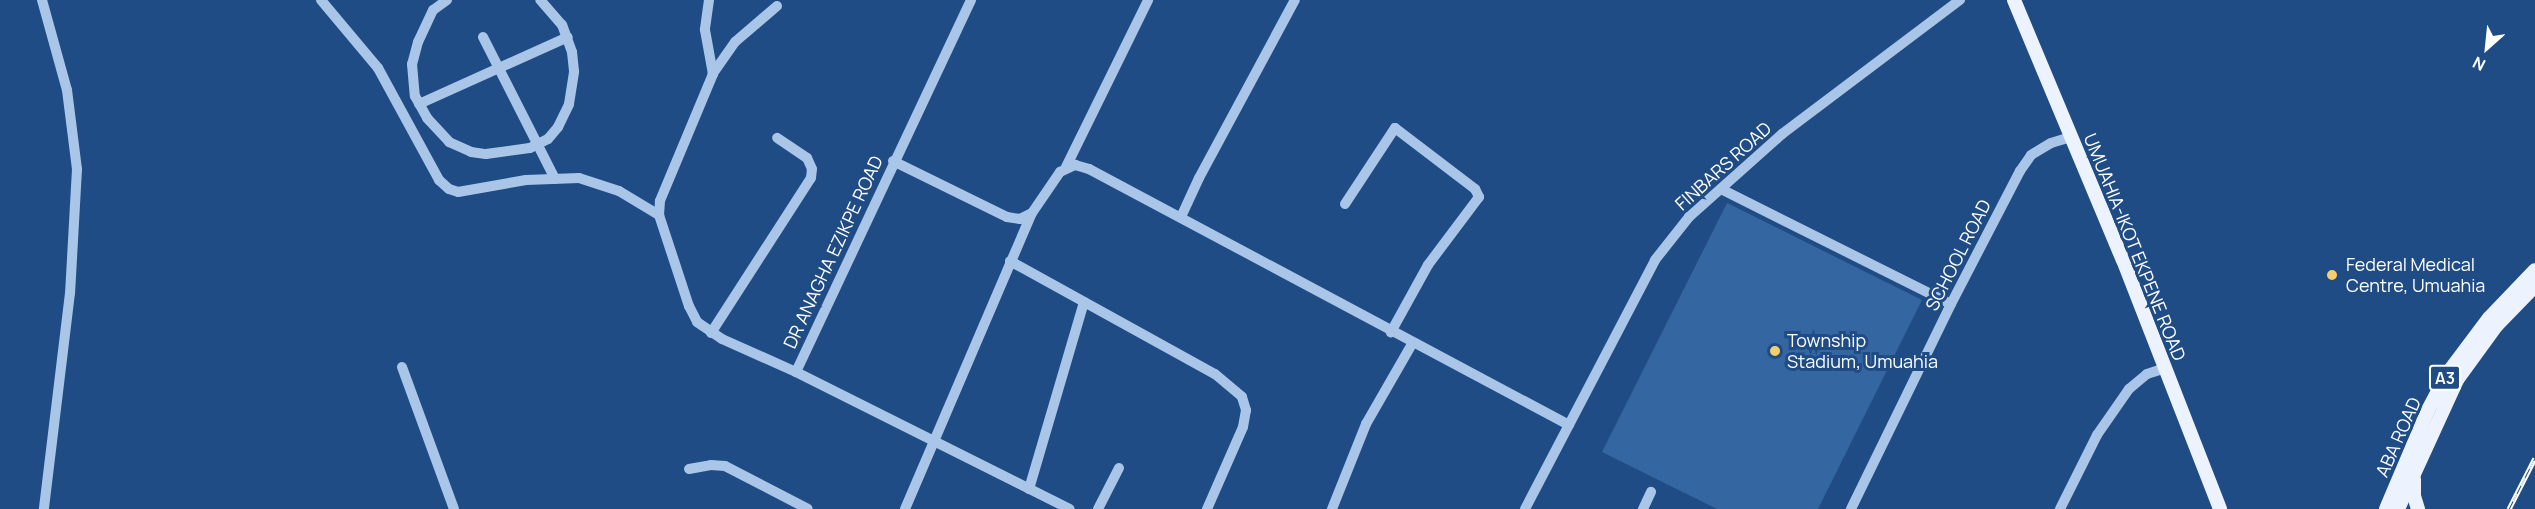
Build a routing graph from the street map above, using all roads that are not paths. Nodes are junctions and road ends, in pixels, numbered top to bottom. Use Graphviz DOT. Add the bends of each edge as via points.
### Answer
graph roads {
  1 [pos="42,0"];
  2 [pos="321,0"];
  3 [pos="447,0"];
  4 [pos="540,0"];
  5 [pos="709,0"];
  6 [pos="971,0"];
  7 [pos="1148,0"];
  8 [pos="1295,0"];
  9 [pos="1960,0"];
  10 [pos="2014,0"];
  11 [pos="777,6"];
  12 [pos="483,36"];
  13 [pos="568,37"];
  14 [pos="499,68"];
  15 [pos="713,74"];
  16 [pos="419,104"];
  17 [pos="2072,137"];
  18 [pos="777,138"];
  19 [pos="538,144"];
  20 [pos="893,161"];
  21 [pos="1066,167"];
  22 [pos="555,179"];
  23 [pos="1721,189"];
  24 [pos="1345,204"];
  25 [pos="659,214"];
  26 [pos="1181,217"];
  27 [pos="1024,221"];
  28 [pos="1010,261"];
  29 [pos="2535,270"];
  30 [pos="2535,286"];
  31 [pos="1084,302"];
  32 [pos="1951,304"];
  33 [pos="1391,332"];
  34 [pos="711,333"];
  35 [pos="1412,344"];
  36 [pos="402,367"];
  37 [pos="2165,368"];
  38 [pos="796,372"];
  39 [pos="1569,425"];
  40 [pos="932,441"];
  41 [pos="2416,467"];
  42 [pos="1119,468"];
  43 [pos="689,469"];
  44 [pos="1029,489"];
  45 [pos="1652,492"];
  46 [pos="2391,508"];
  47 [pos="44,509"];
  48 [pos="454,509"];
  49 [pos="808,509"];
  50 [pos="905,509"];
  51 [pos="1070,509"];
  52 [pos="1098,509"];
  53 [pos="1207,509"];
  54 [pos="1332,509"];
  55 [pos="1525,509"];
  56 [pos="1643,509"];
  57 [pos="1851,509"];
  58 [pos="2060,509"];
  59 [pos="2220,509"];
  60 [pos="2418,509"];
  1 -- 47 [label="street" via="68,90 77,169 66,327"];
  2 -- 22 [label="street" via="378,68 439,180 449,189 458,192"];
  3 -- 16 [label="street" via="427,19 414,53 412,76"];
  4 -- 13 [label="street"];
  5 -- 15 [label="street" via="705,30"];
  6 -- 20 [label="street, DR ANAGHA EZIKPE ROAD"];
  7 -- 21 [label="street"];
  8 -- 26 [label="street"];
  9 -- 23 [label="street, FINBARS ROAD" via="1782,134"];
  10 -- 17 [label="main road, UMUAHIA-IKOT EKPENE ROAD"];
  11 -- 15 [label="street" via="735,42"];
  12 -- 14 [label="street"];
  13 -- 14 [label="street"];
  13 -- 19 [label="street" via="574,71 569,104 548,140"];
  14 -- 16 [label="street"];
  14 -- 19 [label="street"];
  15 -- 25 [label="street" via="660,201"];
  16 -- 19 [label="street" via="440,134 471,152 508,153"];
  17 -- 32 [label="street, SCHOOL ROAD" via="2031,155"];
  17 -- 37 [label="main road, UMUAHIA-IKOT EKPENE ROAD"];
  18 -- 34 [label="street" via="807,158 811,178"];
  19 -- 22 [label="street"];
  20 -- 27 [label="street" via="1007,217"];
  20 -- 38 [label="street, DR ANAGHA EZIKPE ROAD"];
  21 -- 26 [label="street" via="1089,169"];
  21 -- 27 [label="street"];
  22 -- 25 [label="street" via="579,178 619,191"];
  23 -- 32 [label="street"];
  23 -- 39 [label="street, FINBARS ROAD" via="1689,217 1655,260"];
  24 -- 33 [label="street" via="1395,128 1475,189 1479,197 1428,265"];
  25 -- 34 [label="street" via="689,306 698,322"];
  26 -- 33 [label="street"];
  27 -- 28 [label="street"];
  28 -- 31 [label="street"];
  28 -- 40 [label="street"];
  29 -- 46 [label="main road, ABA ROAD / A3" via="2489,318 2447,374"];
  30 -- 41 [label="main road, ABA ROAD / A3" via="2470,361 2439,415"];
  31 -- 44 [label="street"];
  31 -- 53 [label="street" via="1215,374 1242,397 1246,410 1243,427"];
  32 -- 57 [label="street, SCHOOL ROAD"];
  33 -- 35 [label="street"];
  34 -- 38 [label="street"];
  35 -- 39 [label="street"];
  35 -- 54 [label="street" via="1366,424"];
  36 -- 48 [label="street"];
  37 -- 58 [label="street" via="2147,374 2128,389 2097,435"];
  37 -- 59 [label="main road, UMUAHIA-IKOT EKPENE ROAD"];
  38 -- 40 [label="street, DR ANAGHA EZIKPE ROAD"];
  39 -- 55 [label="street, FINBARS ROAD"];
  40 -- 44 [label="street, DR ANAGHA EZIKPE ROAD"];
  40 -- 50 [label="street"];
  41 -- 46 [label="main road, ABA ROAD / A3"];
  41 -- 60 [label="main road"];
  42 -- 52 [label="street"];
  43 -- 49 [label="street" via="725,466"];
  44 -- 51 [label="street, DR ANAGHA EZIKPE ROAD"];
  45 -- 56 [label="street"];
}
